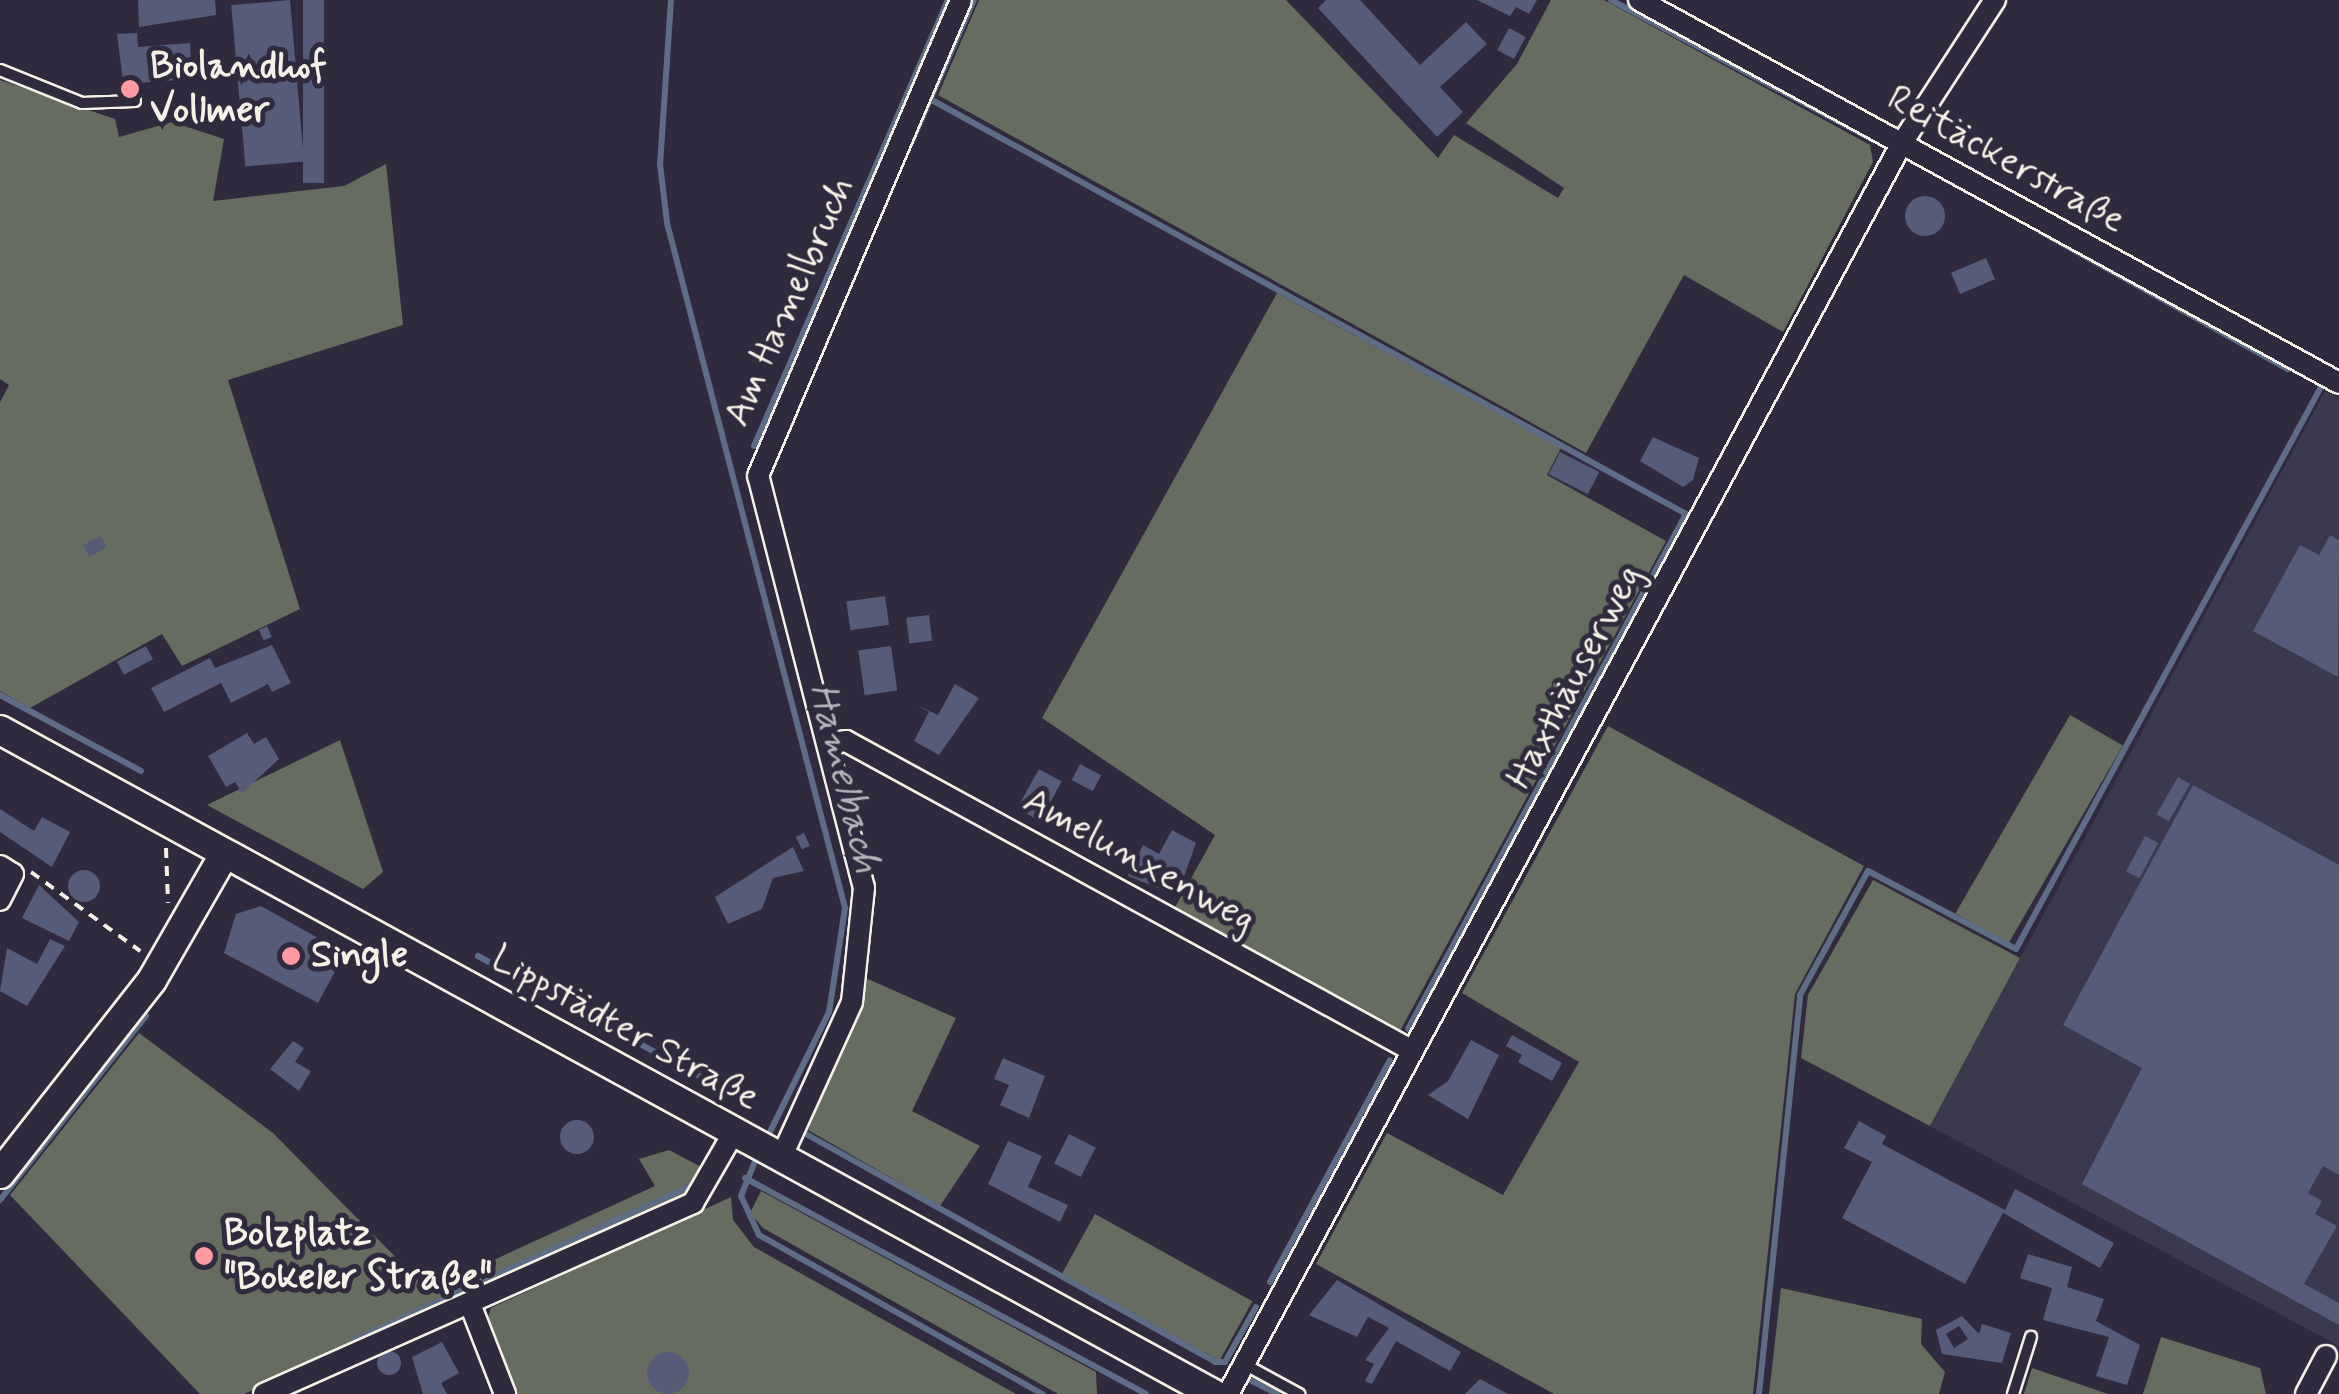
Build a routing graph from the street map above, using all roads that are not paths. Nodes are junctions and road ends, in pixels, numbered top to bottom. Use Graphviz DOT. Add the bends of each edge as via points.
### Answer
graph roads {
  1 [pos="961,0"];
  2 [pos="1638,0"];
  3 [pos="1995,0"];
  4 [pos="0,70"];
  5 [pos="135,101"];
  6 [pos="1902,143"];
  7 [pos="2339,383"];
  8 [pos="0,730"];
  9 [pos="828,743"];
  10 [pos="225,854"];
  11 [pos="6,870"];
  12 [pos="0,900"];
  13 [pos="1413,1051"];
  14 [pos="741,1136"];
  15 [pos="779,1157"];
  16 [pos="0,1174"];
  17 [pos="470,1304"];
  18 [pos="2031,1338"];
  19 [pos="2326,1356"];
  20 [pos="1243,1364"];
  21 [pos="264,1394"];
  22 [pos="505,1394"];
  23 [pos="1214,1394"];
  24 [pos="1228,1394"];
  25 [pos="1299,1394"];
  26 [pos="2013,1394"];
  27 [pos="2306,1394"];
  1 -- 9 [label="street, Am Hamelbruch" via="758,476"];
  2 -- 6 [label="street, Reitäckerstraße"];
  3 -- 6 [label="street, Haxthäuserweg"];
  4 -- 5 [label="lane" via="82,104"];
  6 -- 7 [label="street, Reitäckerstraße"];
  6 -- 13 [label="street, Haxthäuserweg"];
  8 -- 10 [label="street, Lippstädter Straße"];
  9 -- 13 [label="street, Amelunxenweg" via="846,741"];
  9 -- 15 [label="street, Am Hamelbruch" via="864,888 863,952 842,1033"];
  10 -- 14 [label="street, Lippstädter Straße"];
  10 -- 16 [label="street" via="152,980"];
  11 -- 12 [label="street"];
  13 -- 20 [label="street, Haxthäuserweg"];
  14 -- 15 [label="street, Lippstädter Straße"];
  14 -- 17 [label="street" via="693,1202"];
  15 -- 23 [label="street, Lippstädter Straße"];
  17 -- 21 [label="street"];
  17 -- 22 [label="street"];
  18 -- 26 [label="lane"];
  19 -- 27 [label="street"];
  20 -- 24 [label="street, Haxthäuserweg"];
  20 -- 25 [label="lane"];
}
